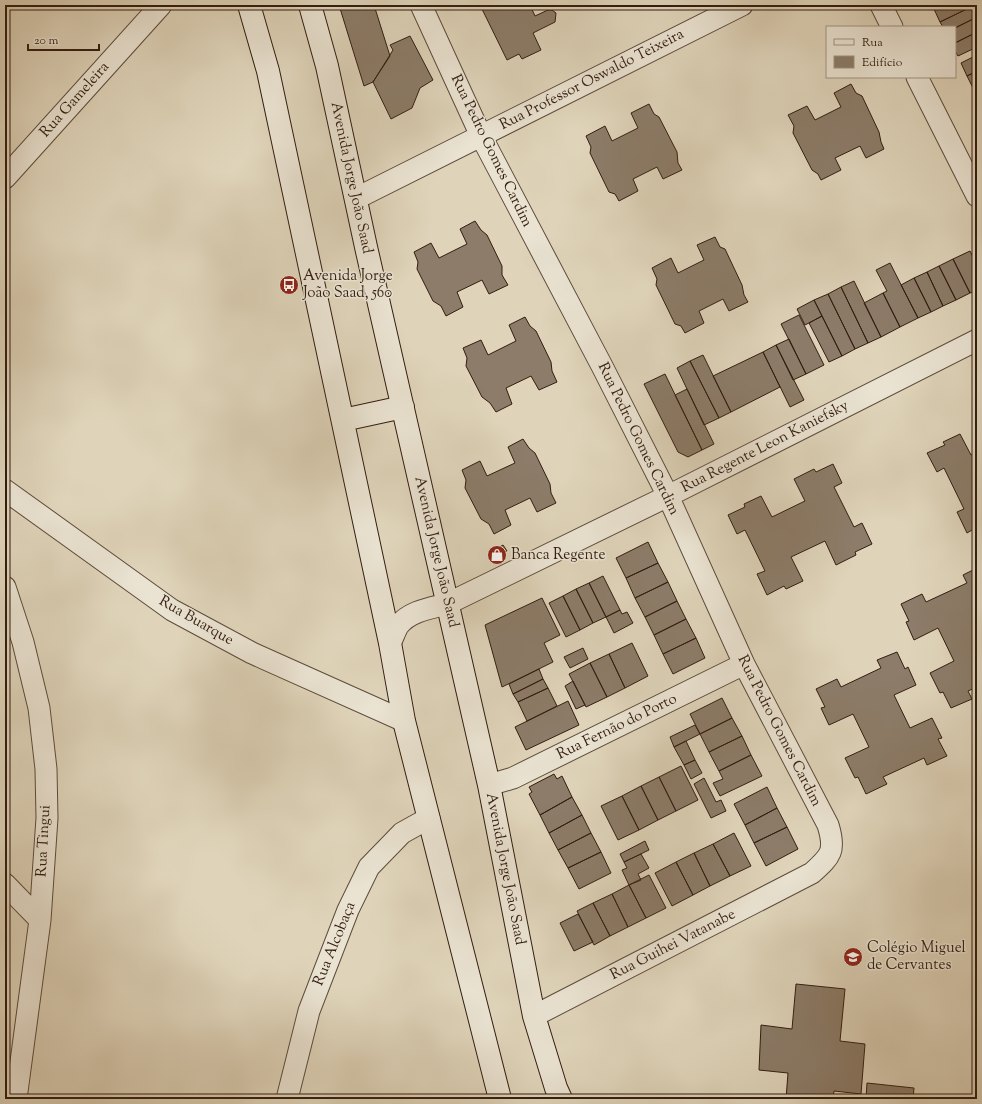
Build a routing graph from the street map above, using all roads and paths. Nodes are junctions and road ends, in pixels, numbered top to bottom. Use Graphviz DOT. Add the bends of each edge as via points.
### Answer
graph roads {
  1 [pos="161,5"];
  2 [pos="249,5"];
  3 [pos="310,5"];
  4 [pos="421,5"];
  5 [pos="742,5"];
  6 [pos="881,5"];
  7 [pos="892,26"];
  8 [pos="918,78"];
  9 [pos="481,136"];
  10 [pos="5,178"];
  11 [pos="977,196"];
  12 [pos="357,198"];
  13 [pos="977,340"];
  14 [pos="403,407"];
  15 [pos="343,420"];
  16 [pos="5,490"];
  17 [pos="668,496"];
  18 [pos="5,587"];
  19 [pos="447,604"];
  20 [pos="390,643"];
  21 [pos="744,664"];
  22 [pos="404,721"];
  23 [pos="489,786"];
  24 [pos="429,818"];
  25 [pos="812,873"];
  26 [pos="5,884"];
  27 [pos="40,920"];
  28 [pos="534,1016"];
  29 [pos="16,1099"];
  30 [pos="287,1099"];
  31 [pos="500,1099"];
  32 [pos="561,1099"];
  1 -- 10 [label="street, Rua Gameleira"];
  2 -- 15 [label="main road" via="268,71"];
  3 -- 12 [label="main road, Avenida Jorge João Saad" via="327,66"];
  4 -- 9 [label="street, Rua Pedro Gomes Cardim"];
  5 -- 9 [label="street, Rua Professor Oswaldo Teixeira"];
  6 -- 7 [label="street"];
  8 -- 11 [label="street"];
  9 -- 12 [label="street, Rua Professor Oswaldo Teixeira"];
  9 -- 17 [label="street, Rua Pedro Gomes Cardim"];
  12 -- 14 [label="main road, Avenida Jorge João Saad"];
  13 -- 17 [label="street, Rua Regente Leon Kaniefsky"];
  14 -- 15 [label="main road"];
  14 -- 19 [label="main road, Avenida Jorge João Saad"];
  15 -- 20 [label="main road"];
  16 -- 22 [label="street, Rua Buarque" via="172,610 252,653"];
  17 -- 19 [label="street, Rua Regente Leon Kaniefsky"];
  17 -- 21 [label="street, Rua Pedro Gomes Cardim"];
  18 -- 27 [label="street, Rua Tingui" via="23,642 39,708 46,769 47,818"];
  19 -- 20 [label="street, Rua Regente Leon Kaniefsky" via="418,612 402,620"];
  19 -- 23 [label="main road, Avenida Jorge João Saad"];
  20 -- 22 [label="main road"];
  21 -- 23 [label="street, Rua Fernão do Porto" via="513,778"];
  21 -- 25 [label="street, Rua Pedro Gomes Cardim" via="828,825 832,840 831,850 826,860"];
  22 -- 24 [label="main road"];
  23 -- 28 [label="main road, Avenida Jorge João Saad"];
  24 -- 30 [label="street, Rua Alcobaça" via="402,833 368,867 348,910 309,1010"];
  24 -- 31 [label="main road"];
  25 -- 28 [label="street, Rua Guihei Vatanabe"];
  26 -- 27 [label="street"];
  27 -- 29 [label="street, Rua Tingui"];
  28 -- 32 [label="main road, Avenida Jorge João Saad"];
}
